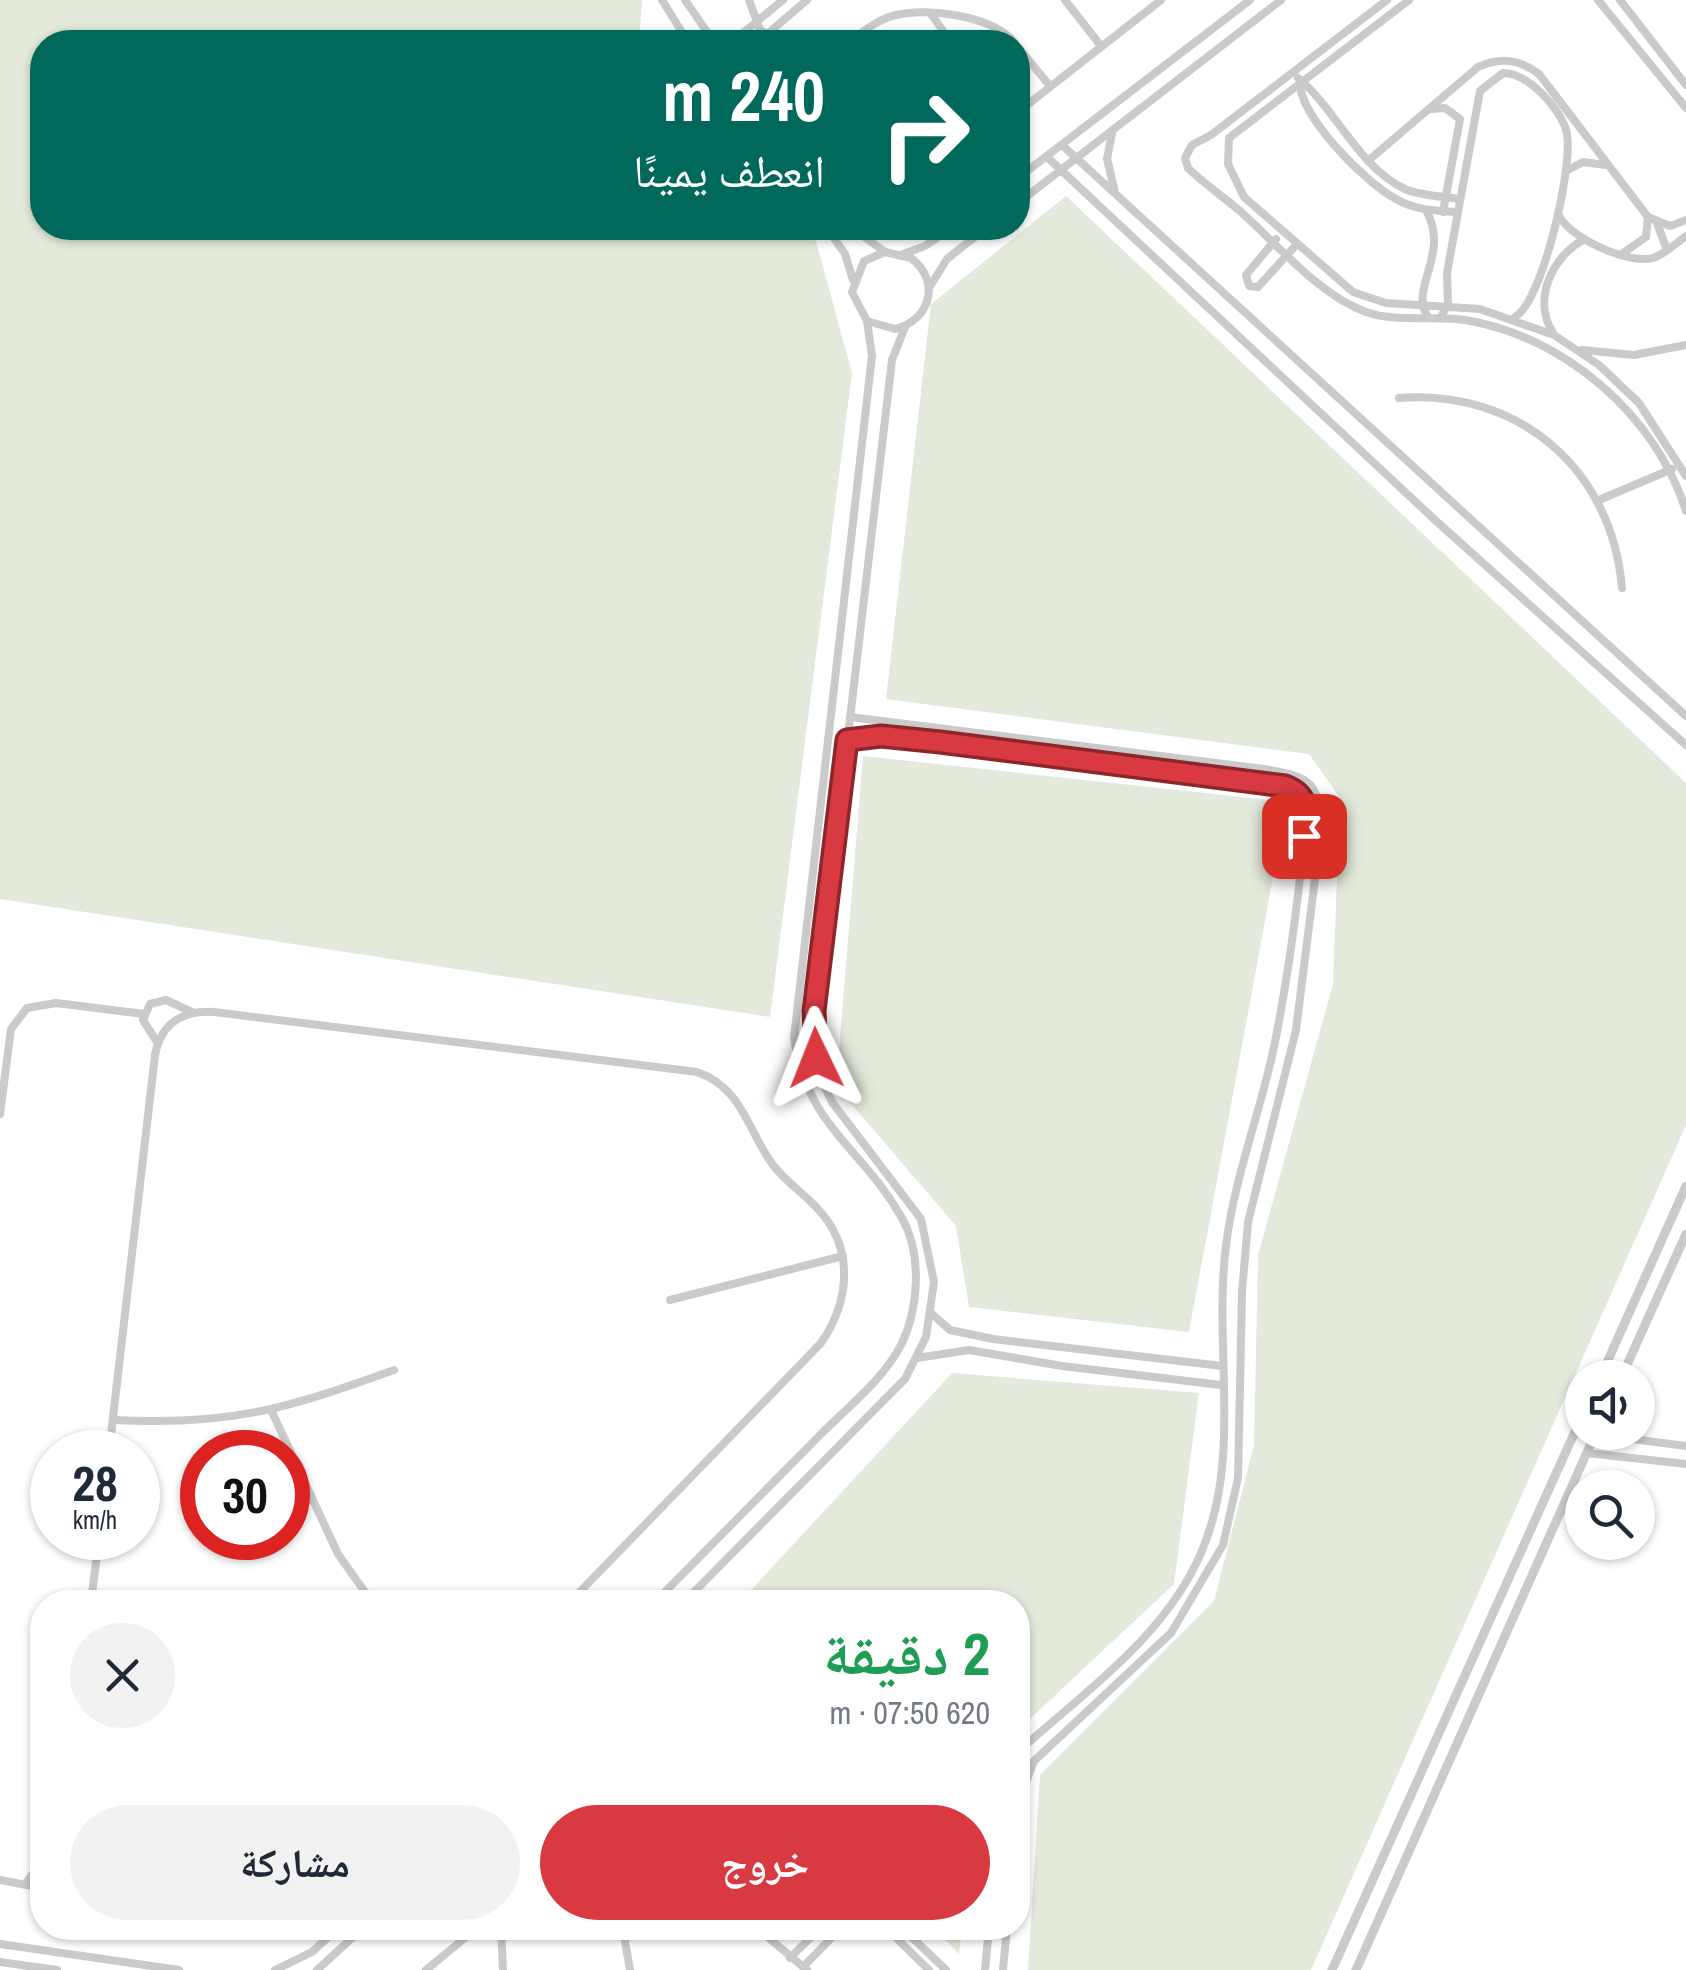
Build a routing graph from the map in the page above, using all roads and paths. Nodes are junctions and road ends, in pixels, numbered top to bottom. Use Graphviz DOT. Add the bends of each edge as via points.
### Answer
graph roads {
  1 [pos="662,0"];
  2 [pos="685,0"];
  3 [pos="749,0"];
  4 [pos="783,0"];
  5 [pos="806,0"];
  6 [pos="1065,0"];
  7 [pos="1161,0"];
  8 [pos="1250,0"];
  9 [pos="1281,0"];
  10 [pos="1387,0"];
  11 [pos="1410,0"];
  12 [pos="1598,0"];
  13 [pos="1620,0"];
  14 [pos="931,14"];
  15 [pos="757,22"];
  16 [pos="1352,27"];
  17 [pos="681,30"];
  18 [pos="706,30"];
  19 [pos="747,30"];
  20 [pos="764,30"];
  21 [pos="773,30"];
  22 [pos="867,30"];
  23 [pos="942,30"];
  24 [pos="995,30"];
  25 [pos="1360,37"];
  26 [pos="1101,46"];
  27 [pos="1030,62"];
  28 [pos="1293,72"];
  29 [pos="1300,81"];
  30 [pos="1686,85"];
  31 [pos="1050,86"];
  32 [pos="1030,102"];
  33 [pos="1686,108"];
  34 [pos="1426,110"];
  35 [pos="1571,116"];
  36 [pos="1563,123"];
  37 [pos="1113,130"];
  38 [pos="1460,130"];
  39 [pos="1471,132"];
  40 [pos="1211,135"];
  41 [pos="1062,145"];
  42 [pos="1225,149"];
  43 [pos="1047,157"];
  44 [pos="1076,158"];
  45 [pos="1370,160"];
  46 [pos="1610,167"];
  47 [pos="1030,169"];
  48 [pos="1060,171"];
  49 [pos="1566,171"];
  50 [pos="1030,195"];
  51 [pos="1445,197"];
  52 [pos="1459,198"];
  53 [pos="1119,201"];
  54 [pos="1557,208"];
  55 [pos="1426,210"];
  56 [pos="1443,212"];
  57 [pos="1456,212"];
  58 [pos="1648,217"];
  59 [pos="1686,220"];
  60 [pos="1657,223"];
  61 [pos="1283,232"];
  62 [pos="1686,236"];
  63 [pos="835,240"];
  64 [pos="868,240"];
  65 [pos="933,240"];
  66 [pos="971,240"];
  67 [pos="1583,240"];
  68 [pos="1274,241"];
  69 [pos="1296,244"];
  70 [pos="1668,250"];
  71 [pos="885,252"];
  72 [pos="1623,253"];
  73 [pos="903,254"];
  74 [pos="1288,254"];
  75 [pos="853,280"];
  76 [pos="930,288"];
  77 [pos="1421,303"];
  78 [pos="1448,304"];
  79 [pos="1428,317"];
  80 [pos="1441,317"];
  81 [pos="1514,318"];
  82 [pos="867,321"];
  83 [pos="905,326"];
  84 [pos="1554,335"];
  85 [pos="1686,345"];
  86 [pos="1577,349"];
  87 [pos="1399,398"];
  88 [pos="1681,466"];
  89 [pos="1668,470"];
  90 [pos="1686,476"];
  91 [pos="1599,500"];
  92 [pos="1686,511"];
  93 [pos="1622,588"];
  94 [pos="1686,716"];
  95 [pos="850,717"];
  96 [pos="847,740"];
  97 [pos="1686,745"];
  98 [pos="192,1012"];
  99 [pos="144,1014"];
  100 [pos="157,1042"];
  101 [pos="0,1114"];
  102 [pos="1686,1186"];
  103 [pos="1686,1234"];
  104 [pos="843,1256"];
  105 [pos="670,1300"];
  106 [pos="932,1314"];
  107 [pos="917,1358"];
  108 [pos="1608,1360"];
  109 [pos="1629,1360"];
  110 [pos="1222,1366"];
  111 [pos="394,1370"];
  112 [pos="1221,1384"];
  113 [pos="272,1412"];
  114 [pos="113,1420"];
  115 [pos="112,1430"];
  116 [pos="1655,1442"];
  117 [pos="1686,1446"];
  118 [pos="1567,1450"];
  119 [pos="1587,1452"];
  120 [pos="1686,1464"];
  121 [pos="96,1560"];
  122 [pos="92,1590"];
  123 [pos="364,1590"];
  124 [pos="582,1590"];
  125 [pos="667,1590"];
  126 [pos="696,1590"];
  127 [pos="1030,1741"];
  128 [pos="1030,1772"];
  129 [pos="30,1878"];
  130 [pos="0,1880"];
  131 [pos="26,1883"];
  132 [pos="30,1884"];
  133 [pos="325,1940"];
  134 [pos="349,1940"];
  135 [pos="462,1940"];
  136 [pos="501,1940"];
  137 [pos="771,1940"];
  138 [pos="813,1940"];
  139 [pos="827,1940"];
  140 [pos="898,1940"];
  141 [pos="915,1940"];
  142 [pos="989,1940"];
  143 [pos="1006,1940"];
  144 [pos="626,1941"];
  145 [pos="0,1944"];
  146 [pos="0,1962"];
  147 [pos="799,1964"];
  148 [pos="57,1970"];
  149 [pos="180,1970"];
  150 [pos="275,1970"];
  151 [pos="317,1970"];
  152 [pos="426,1970"];
  153 [pos="502,1970"];
  154 [pos="630,1970"];
  155 [pos="788,1970"];
  156 [pos="929,1970"];
  157 [pos="946,1970"];
  158 [pos="985,1970"];
  159 [pos="1002,1970"];
  160 [pos="1332,1970"];
  161 [pos="1356,1970"];
  1 -- 17 [label="street"];
  2 -- 18 [label="street"];
  3 -- 15 [label="street"];
  4 -- 15 [label="street"];
  5 -- 21 [label="street"];
  6 -- 26 [label="street"];
  7 -- 26 [label="street"];
  8 -- 41 [label="street"];
  9 -- 37 [label="street"];
  10 -- 16 [label="street"];
  11 -- 25 [label="street"];
  12 -- 33 [label="street"];
  13 -- 30 [label="street"];
  14 -- 22 [label="street" via="893,15"];
  14 -- 23 [label="street"];
  14 -- 24 [label="street"];
  15 -- 19 [label="street"];
  15 -- 20 [label="street"];
  16 -- 25 [label="street"];
  16 -- 28 [label="street"];
  25 -- 29 [label="street"];
  26 -- 31 [label="street"];
  27 -- 31 [label="street"];
  28 -- 29 [label="street"];
  28 -- 40 [label="street"];
  29 -- 42 [label="street" via="1240,128"];
  29 -- 45 [label="street"];
  29 -- 55 [label="street" via="1308,110 1353,164 1384,192"];
  31 -- 32 [label="street"];
  34 -- 35 [label="street" via="1478,66 1507,60 1538,74"];
  34 -- 38 [label="street" via="1453,112"];
  34 -- 45 [label="street"];
  35 -- 36 [label="street"];
  35 -- 46 [label="street"];
  36 -- 39 [label="street" via="1530,82 1503,73 1480,91"];
  36 -- 49 [label="street"];
  37 -- 44 [label="street"];
  37 -- 53 [label="street" via="1108,174"];
  38 -- 39 [label="street"];
  38 -- 51 [label="street"];
  39 -- 52 [label="street"];
  40 -- 42 [label="street"];
  40 -- 68 [label="street" via="1188,148 1188,168"];
  41 -- 43 [label="street"];
  41 -- 44 [label="street"];
  42 -- 61 [label="street" via="1238,190"];
  43 -- 47 [label="street"];
  43 -- 48 [label="street"];
  44 -- 48 [label="street"];
  44 -- 53 [label="street"];
  45 -- 51 [label="street" via="1404,188"];
  46 -- 49 [label="street" via="1583,162"];
  46 -- 58 [label="street"];
  48 -- 50 [label="street"];
  48 -- 97 [label="street"];
  49 -- 54 [label="street"];
  51 -- 52 [label="street"];
  51 -- 56 [label="street"];
  52 -- 57 [label="street"];
  53 -- 94 [label="street"];
  54 -- 67 [label="street" via="1565,228"];
  54 -- 81 [label="street" via="1534,297"];
  55 -- 56 [label="street"];
  55 -- 77 [label="street" via="1437,239"];
  56 -- 57 [label="street"];
  57 -- 78 [label="street"];
  58 -- 60 [label="street"];
  58 -- 72 [label="street" via="1646,238"];
  59 -- 60 [label="street"];
  60 -- 70 [label="street"];
  61 -- 68 [label="street"];
  61 -- 69 [label="street"];
  62 -- 70 [label="street"];
  63 -- 75 [label="street"];
  64 -- 71 [label="street"];
  65 -- 73 [label="street"];
  66 -- 76 [label="street" via="948,259"];
  67 -- 72 [label="street"];
  67 -- 84 [label="street" via="1560,255 1552,271 1544,313"];
  68 -- 74 [label="street"];
  68 -- 74 [label="street" via="1246,275 1247,284 1258,287"];
  69 -- 74 [label="street"];
  69 -- 77 [label="street" via="1352,292 1386,303"];
  70 -- 72 [label="street" via="1646,259"];
  71 -- 73 [label="street"];
  71 -- 75 [label="street" via="864,261"];
  73 -- 76 [label="street" via="918,263"];
  74 -- 79 [label="street" via="1366,312"];
  75 -- 82 [label="street" via="854,303"];
  76 -- 83 [label="street" via="926,307"];
  77 -- 78 [label="street"];
  77 -- 79 [label="street"];
  78 -- 80 [label="street"];
  78 -- 81 [label="street"];
  79 -- 80 [label="street"];
  80 -- 89 [label="street" via="1505,329 1564,357 1615,399"];
  81 -- 84 [label="street"];
  82 -- 83 [label="street" via="885,329"];
  82 -- 125 [label="street" via="872,356 794,1038 819,1113 905,1224 916,1283 912,1313 887,1368"];
  83 -- 95 [label="street" via="892,360"];
  84 -- 86 [label="street"];
  85 -- 86 [label="street" via="1634,355"];
  86 -- 88 [label="street" via="1640,403"];
  87 -- 91 [label="street" via="1458,399 1515,418 1563,452"];
  88 -- 89 [label="street"];
  88 -- 90 [label="street"];
  89 -- 91 [label="street"];
  89 -- 92 [label="street"];
  91 -- 93 [label="street" via="1616,543"];
  95 -- 96 [label="street"];
  95 -- 128 [label="street" via="1264,769 1301,776 1320,800 1304,984 1248,1222 1238,1478 1224,1544 1171,1632"];
  96 -- 106 [label="street" via="814,1011 816,1058 844,1122 921,1219 932,1266"];
  96 -- 110 [label="street" via="940,742 1285,786 1303,799 1285,990 1226,1248"];
  98 -- 99 [label="street" via="160,1000"];
  98 -- 100 [label="street" via="171,1023"];
  98 -- 104 [label="street" via="707,1076 738,1102 773,1164 826,1218"];
  99 -- 100 [label="street"];
  99 -- 101 [label="street" via="56,1003 27,1008 11,1028"];
  100 -- 114 [label="street"];
  102 -- 108 [label="street"];
  103 -- 109 [label="street"];
  104 -- 105 [label="street"];
  104 -- 124 [label="street" via="843,1299 822,1343"];
  106 -- 107 [label="street"];
  106 -- 110 [label="street" via="950,1330 993,1339"];
  107 -- 112 [label="street" via="968,1350"];
  107 -- 126 [label="street" via="905,1379"];
  110 -- 112 [label="street"];
  111 -- 113 [label="street"];
  112 -- 127 [label="street" via="1219,1498 1201,1554 1168,1610"];
  113 -- 114 [label="street" via="202,1422"];
  113 -- 123 [label="street" via="338,1554"];
  114 -- 115 [label="street"];
  116 -- 117 [label="street"];
  118 -- 160 [label="street"];
  119 -- 120 [label="street"];
  119 -- 161 [label="street"];
  121 -- 122 [label="street"];
  129 -- 131 [label="street"];
  130 -- 131 [label="street"];
  131 -- 132 [label="street"];
  133 -- 150 [label="street"];
  134 -- 151 [label="street"];
  135 -- 152 [label="street"];
  136 -- 153 [label="street"];
  137 -- 147 [label="street"];
  138 -- 147 [label="street"];
  139 -- 147 [label="street"];
  140 -- 156 [label="street"];
  141 -- 157 [label="street"];
  142 -- 158 [label="street"];
  143 -- 159 [label="street"];
  144 -- 154 [label="street"];
  145 -- 149 [label="street"];
  146 -- 148 [label="street"];
  147 -- 155 [label="street"];
}
